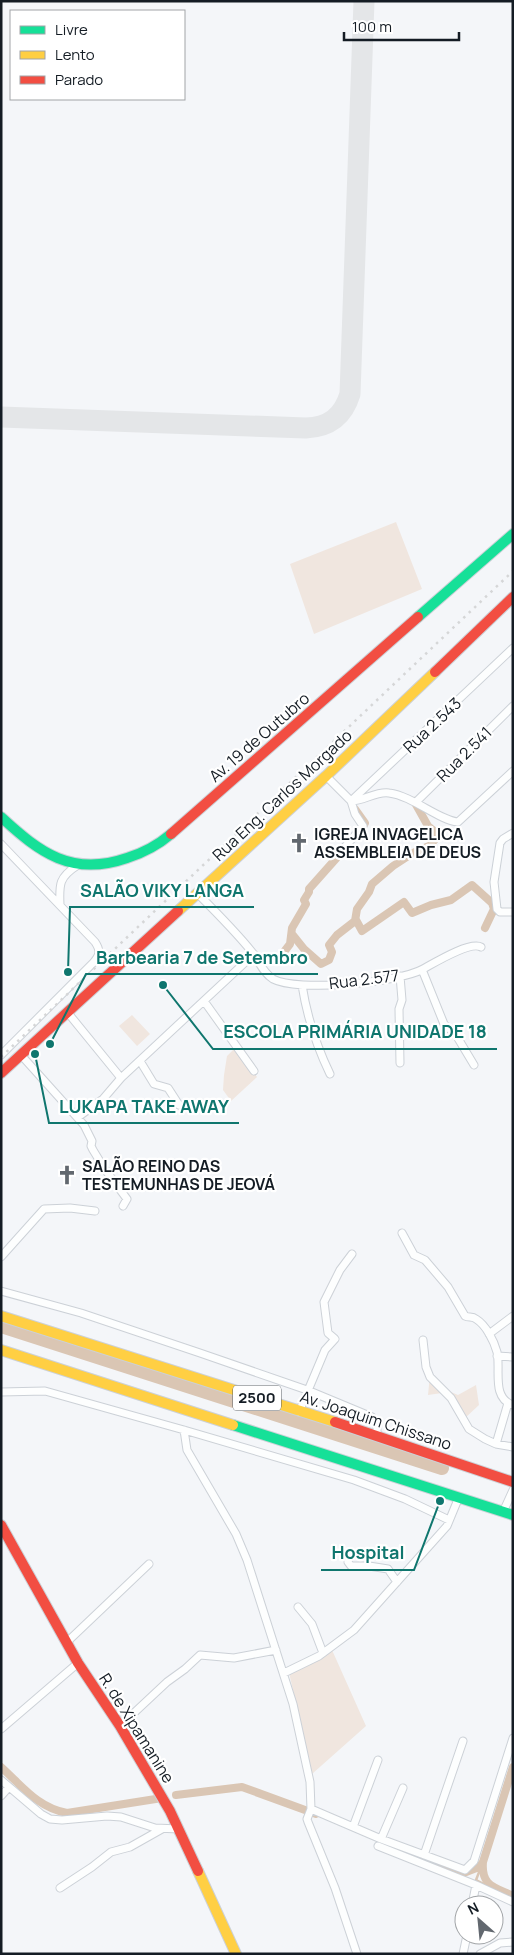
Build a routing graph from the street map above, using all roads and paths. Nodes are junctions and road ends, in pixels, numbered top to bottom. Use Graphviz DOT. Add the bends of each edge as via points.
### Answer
graph roads {
  1 [pos="513,534"];
  2 [pos="513,596"];
  3 [pos="513,648"];
  4 [pos="513,706"];
  5 [pos="513,771"];
  6 [pos="326,776"];
  7 [pos="350,801"];
  8 [pos="416,802"];
  9 [pos="1,817"];
  10 [pos="513,833"];
  11 [pos="1,844"];
  12 [pos="344,848"];
  13 [pos="78,865"];
  14 [pos="198,894"];
  15 [pos="60,905"];
  16 [pos="513,912"];
  17 [pos="481,947"];
  18 [pos="254,954"];
  19 [pos="421,971"];
  20 [pos="400,976"];
  21 [pos="302,985"];
  22 [pos="204,1001"];
  23 [pos="68,1013"];
  24 [pos="1,1055"];
  25 [pos="21,1055"];
  26 [pos="140,1061"];
  27 [pos="400,1062"];
  28 [pos="474,1065"];
  29 [pos="254,1071"];
  30 [pos="1,1073"];
  31 [pos="330,1074"];
  32 [pos="121,1078"];
  33 [pos="179,1105"];
  34 [pos="78,1117"];
  35 [pos="123,1206"];
  36 [pos="95,1211"];
  37 [pos="402,1233"];
  38 [pos="352,1254"];
  39 [pos="1,1257"];
  40 [pos="1,1291"];
  41 [pos="1,1316"];
  42 [pos="513,1316"];
  43 [pos="489,1334"];
  44 [pos="423,1340"];
  45 [pos="1,1350"];
  46 [pos="498,1356"];
  47 [pos="513,1357"];
  48 [pos="307,1390"];
  49 [pos="1,1392"];
  50 [pos="510,1404"];
  51 [pos="299,1412"];
  52 [pos="184,1430"];
  53 [pos="377,1435"];
  54 [pos="496,1444"];
  55 [pos="513,1447"];
  56 [pos="513,1482"];
  57 [pos="513,1490"];
  58 [pos="459,1497"];
  59 [pos="508,1513"];
  60 [pos="449,1520"];
  61 [pos="1,1525"];
  62 [pos="348,1562"];
  63 [pos="149,1564"];
  64 [pos="397,1582"];
  65 [pos="298,1607"];
  66 [pos="67,1642"];
  67 [pos="276,1650"];
  68 [pos="324,1653"];
  69 [pos="78,1663"];
  70 [pos="284,1673"];
  71 [pos="120,1726"];
  72 [pos="1,1729"];
  73 [pos="513,1738"];
  74 [pos="463,1741"];
  75 [pos="378,1760"];
  76 [pos="1,1780"];
  77 [pos="9,1787"];
  78 [pos="403,1788"];
  79 [pos="1,1796"];
  80 [pos="311,1809"];
  81 [pos="353,1827"];
  82 [pos="162,1829"];
  83 [pos="179,1829"];
  84 [pos="380,1842"];
  85 [pos="424,1855"];
  86 [pos="476,1885"];
  87 [pos="60,1888"];
  88 [pos="474,1895"];
  89 [pos="513,1902"];
  90 [pos="513,1942"];
  91 [pos="236,1954"];
  92 [pos="357,1954"];
  93 [pos="480,1954"];
  1 -- 13 [label="street, Av. 19 de Outubro" via="161,843 119,862"];
  2 -- 6 [label="street, Rua Eng. Carlos Morgado"];
  3 -- 7 [label="street, Rua 2.543"];
  4 -- 8 [label="street, Rua 2.541"];
  5 -- 8 [label="street" via="458,822"];
  6 -- 7 [label="street"];
  6 -- 14 [label="street, Rua Eng. Carlos Morgado"];
  7 -- 8 [label="street" via="390,793"];
  7 -- 12 [label="street" via="363,826"];
  9 -- 13 [label="street, Av. 19 de Outubro" via="37,849"];
  10 -- 16 [label="street" via="500,843 494,882 497,909"];
  11 -- 15 [label="street"];
  13 -- 15 [label="street" via="62,879"];
  14 -- 18 [label="street, Rua 2.577"];
  14 -- 23 [label="street, Rua Eng. Carlos Morgado"];
  15 -- 24 [label="street" via="95,942 99,956"];
  17 -- 19 [label="street, Rua 2.577" via="477,945 449,955"];
  18 -- 21 [label="street, Rua 2.577" via="272,978"];
  18 -- 22 [label="street"];
  19 -- 20 [label="street, Rua 2.577"];
  19 -- 28 [label="street" via="444,1024 456,1035"];
  20 -- 21 [label="street, Rua 2.577" via="363,983"];
  20 -- 27 [label="street"];
  21 -- 31 [label="street" via="313,1034"];
  22 -- 26 [label="street"];
  22 -- 29 [label="street"];
  23 -- 25 [label="street, Rua Eng. Carlos Morgado"];
  23 -- 32 [label="street"];
  25 -- 30 [label="street, Rua Eng. Carlos Morgado"];
  25 -- 34 [label="street"];
  26 -- 32 [label="street"];
  26 -- 33 [label="street" via="154,1084 168,1088"];
  32 -- 34 [label="street" via="103,1099"];
  34 -- 35 [label="street" via="90,1135 91,1146 104,1168 127,1199"];
  36 -- 39 [label="street" via="70,1208 44,1210"];
  37 -- 43 [label="street" via="414,1255 425,1260 448,1287 465,1316 477,1319"];
  38 -- 48 [label="street" via="324,1302 328,1333 335,1339 325,1350"];
  40 -- 48 [label="street" via="81,1313"];
  41 -- 51 [label="street, Av. Joaquim Chissano / 2500"];
  42 -- 43 [label="street"];
  43 -- 46 [label="street"];
  44 -- 54 [label="street" via="430,1377 451,1398 469,1429"];
  45 -- 58 [label="street, 2500"];
  46 -- 47 [label="street"];
  46 -- 50 [label="street" via="499,1390"];
  48 -- 51 [label="street"];
  48 -- 53 [label="street" via="372,1417 377,1425"];
  49 -- 52 [label="street" via="45,1391"];
  50 -- 54 [label="street"];
  51 -- 53 [label="street, Av. Joaquim Chissano / 2500"];
  52 -- 60 [label="street" via="354,1480"];
  52 -- 67 [label="street" via="187,1450 241,1545"];
  53 -- 56 [label="street, Av. Joaquim Chissano / 2500"];
  54 -- 55 [label="street"];
  57 -- 59 [label="street"];
  58 -- 59 [label="street"];
  58 -- 60 [label="street"];
  60 -- 64 [label="street"];
  61 -- 66 [label="street, R. de Xipamanine"];
  62 -- 64 [label="street" via="351,1566 388,1569"];
  63 -- 66 [label="street"];
  64 -- 68 [label="street" via="354,1630"];
  65 -- 68 [label="street" via="312,1624"];
  66 -- 69 [label="street, R. de Xipamanine"];
  67 -- 70 [label="street"];
  67 -- 71 [label="street" via="234,1658 200,1655"];
  68 -- 70 [label="street"];
  69 -- 71 [label="street, R. de Xipamanine"];
  69 -- 72 [label="street"];
  70 -- 80 [label="street" via="312,1792"];
  71 -- 83 [label="street, R. de Xipamanine"];
  73 -- 85 [label="street" via="474,1861 465,1870"];
  74 -- 85 [label="street"];
  75 -- 81 [label="street"];
  76 -- 77 [label="street"];
  77 -- 79 [label="street"];
  77 -- 82 [label="street" via="50,1819 121,1817"];
  78 -- 84 [label="street"];
  80 -- 81 [label="street"];
  80 -- 92 [label="street" via="308,1818"];
  81 -- 84 [label="street"];
  82 -- 83 [label="street"];
  82 -- 87 [label="street" via="130,1847 111,1852"];
  83 -- 91 [label="street, R. de Xipamanine"];
  84 -- 85 [label="street"];
  84 -- 86 [label="street"];
  86 -- 88 [label="street"];
  86 -- 89 [label="street"];
  90 -- 93 [label="street" via="500,1943"];
}
